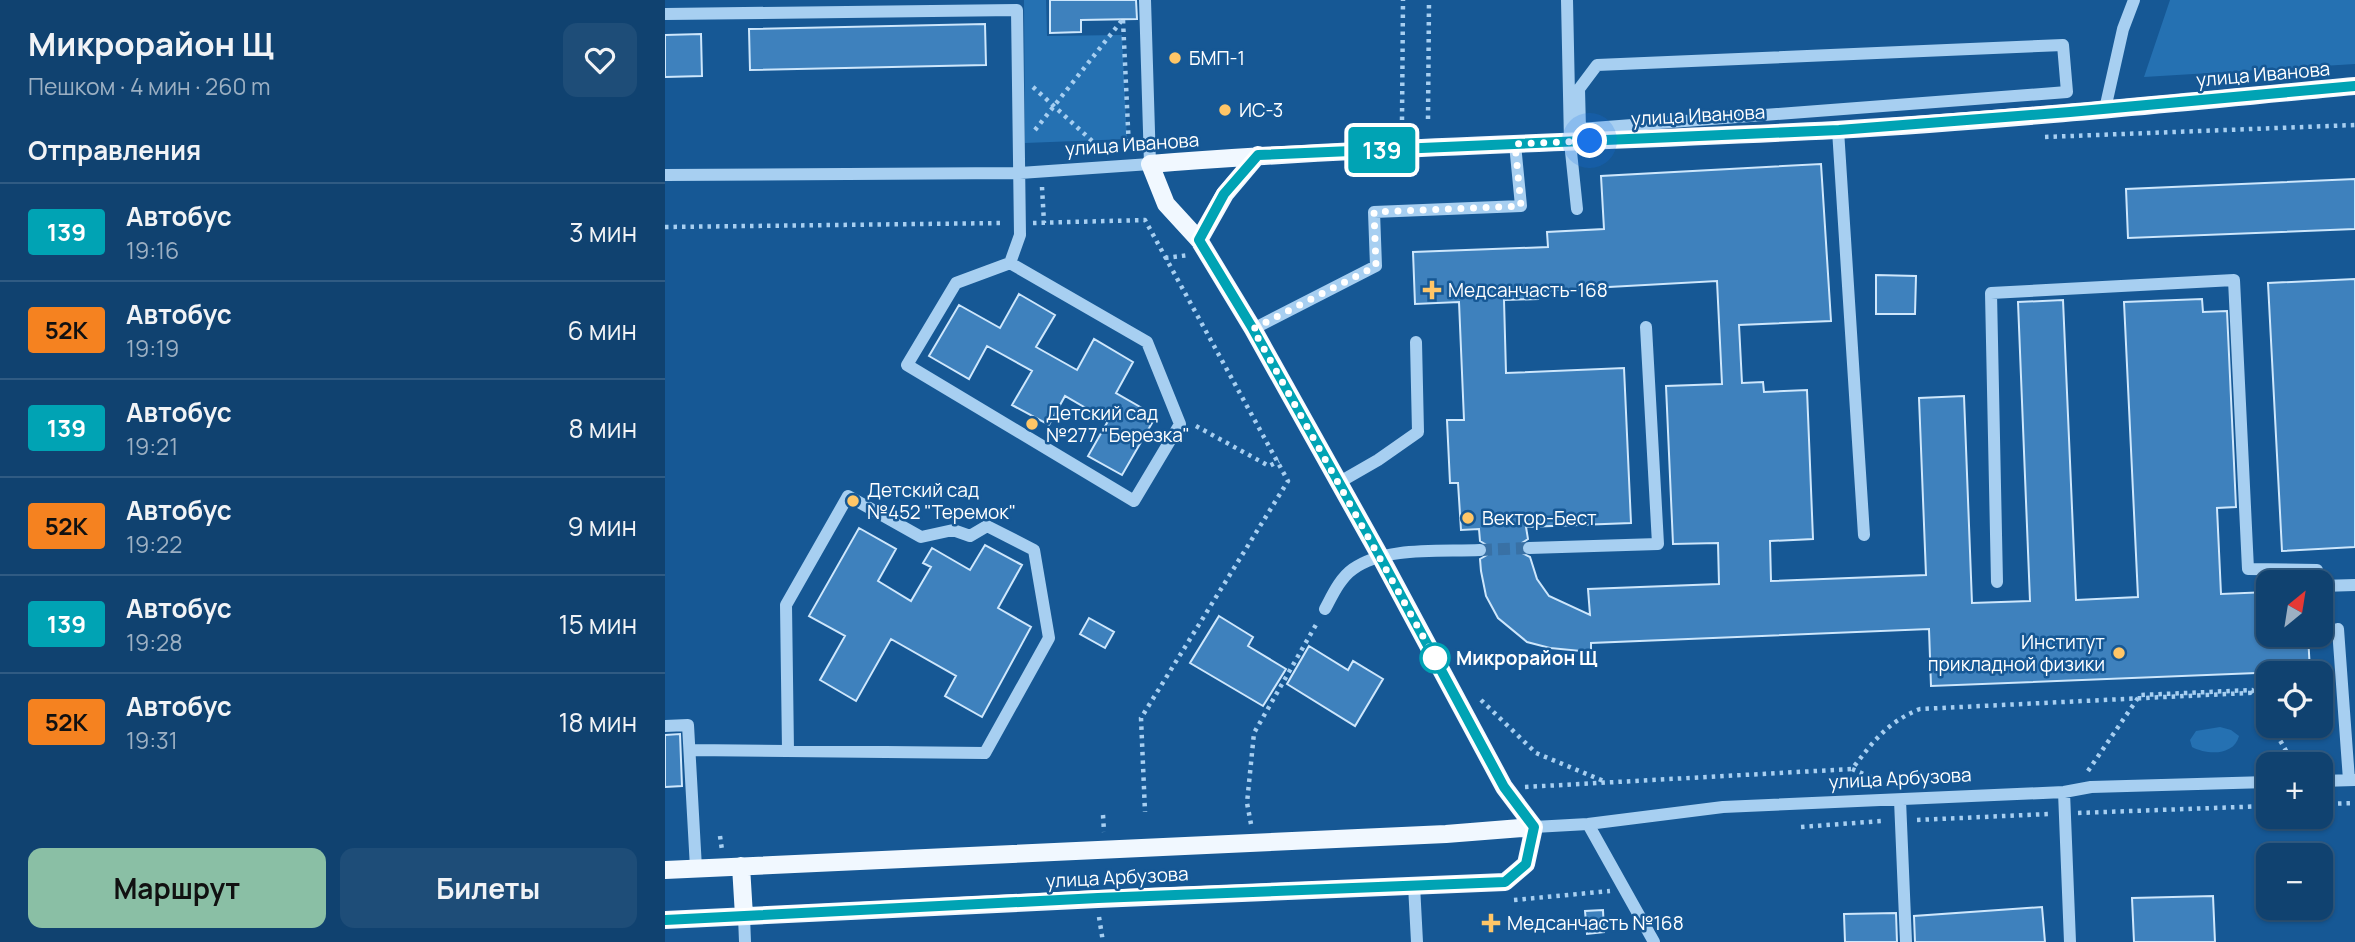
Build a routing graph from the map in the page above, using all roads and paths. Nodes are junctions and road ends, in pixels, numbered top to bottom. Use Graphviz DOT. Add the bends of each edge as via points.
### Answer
graph roads {
  1 [pos="674,0"];
  2 [pos="1145,0"];
  3 [pos="1403,0"];
  4 [pos="1429,0"];
  5 [pos="1567,0"];
  6 [pos="2134,0"];
  7 [pos="962,5"];
  8 [pos="670,14"];
  9 [pos="1018,74"];
  10 [pos="2355,86"];
  11 [pos="1579,89"];
  12 [pos="1054,104"];
  13 [pos="2105,109"];
  14 [pos="1428,119"];
  15 [pos="1402,120"];
  16 [pos="2355,125"];
  17 [pos="1839,130"];
  18 [pos="2043,137"];
  19 [pos="1570,142"];
  20 [pos="1515,144"];
  21 [pos="1129,149"];
  22 [pos="1103,150"];
  23 [pos="1020,151"];
  24 [pos="1258,155"];
  25 [pos="1150,164"];
  26 [pos="1020,173"];
  27 [pos="665,175"];
  28 [pos="1577,209"];
  29 [pos="1020,223"];
  30 [pos="665,228"];
  31 [pos="1199,240"];
  32 [pos="1010,263"];
  33 [pos="1646,327"];
  34 [pos="1253,329"];
  35 [pos="1416,342"];
  36 [pos="1178,416"];
  37 [pos="1279,461"];
  38 [pos="1338,483"];
  39 [pos="1864,535"];
  40 [pos="1529,548"];
  41 [pos="1480,550"];
  42 [pos="1380,556"];
  43 [pos="2317,570"];
  44 [pos="1997,582"];
  45 [pos="2333,584"];
  46 [pos="2355,585"];
  47 [pos="1325,609"];
  48 [pos="2338,629"];
  49 [pos="1473,692"];
  50 [pos="2256,693"];
  51 [pos="2256,697"];
  52 [pos="665,726"];
  53 [pos="690,750"];
  54 [pos="788,751"];
  55 [pos="2102,771"];
  56 [pos="2352,780"];
  57 [pos="2333,781"];
  58 [pos="2256,782"];
  59 [pos="1608,783"];
  60 [pos="1524,787"];
  61 [pos="2064,792"];
  62 [pos="1900,800"];
  63 [pos="2355,803"];
  64 [pos="2333,804"];
  65 [pos="2256,806"];
  66 [pos="1145,812"];
  67 [pos="2065,813"];
  68 [pos="1882,821"];
  69 [pos="1588,824"];
  70 [pos="1534,827"];
  71 [pos="1801,827"];
  72 [pos="1255,842"];
  73 [pos="741,866"];
  74 [pos="696,868"];
  75 [pos="665,870"];
  76 [pos="1414,885"];
  77 [pos="1625,890"];
  78 [pos="1504,901"];
  79 [pos="744,916"];
  80 [pos="665,920"];
  81 [pos="1100,926"];
  82 [pos="745,942"];
  83 [pos="1103,942"];
  84 [pos="1417,942"];
  85 [pos="1654,942"];
  86 [pos="1906,942"];
  87 [pos="2070,942"];
  1 -- 8 [label="street"];
  2 -- 25 [label="street"];
  3 -- 15 [label="path"];
  4 -- 14 [label="path"];
  5 -- 19 [label="street"];
  6 -- 13 [label="street"];
  7 -- 8 [label="street"];
  7 -- 9 [label="street" via="1017,10"];
  9 -- 12 [label="path"];
  9 -- 23 [label="street"];
  10 -- 13 [label="main road, улица Иванова"];
  11 -- 11 [label="street" via="1597,65 2063,45 2067,92 1580,129"];
  12 -- 21 [label="path" via="1123,19"];
  12 -- 22 [label="path"];
  12 -- 23 [label="path"];
  13 -- 17 [label="main road, улица Иванова"];
  16 -- 18 [label="path"];
  17 -- 19 [label="main road, улица Иванова"];
  17 -- 39 [label="street"];
  19 -- 20 [label="main road, улица Иванова"];
  19 -- 28 [label="street"];
  20 -- 24 [label="main road, улица Иванова"];
  20 -- 34 [label="street" via="1521,206 1374,212 1376,266"];
  23 -- 26 [label="street"];
  24 -- 25 [label="main road, улица Иванова"];
  24 -- 31 [label="main road" via="1224,194"];
  25 -- 26 [label="street, улица Иванова"];
  25 -- 31 [label="main road" via="1166,204"];
  26 -- 27 [label="street, улица Иванова"];
  26 -- 29 [label="street"];
  29 -- 30 [label="path"];
  29 -- 32 [label="street"];
  29 -- 37 [label="path" via="1145,220"];
  31 -- 34 [label="main road"];
  32 -- 36 [label="street" via="1147,342"];
  32 -- 36 [label="street" via="956,283 907,365 1134,501 1181,424"];
  33 -- 40 [label="street" via="1658,544"];
  34 -- 38 [label="main road"];
  35 -- 38 [label="street" via="1418,432"];
  36 -- 37 [label="path" via="1269,466"];
  37 -- 66 [label="path" via="1288,481 1141,718"];
  38 -- 42 [label="main road"];
  41 -- 42 [label="street"];
  42 -- 47 [label="street" via="1352,569"];
  42 -- 70 [label="main road" via="1504,787"];
  43 -- 44 [label="street" via="2248,569 2234,280 1991,293"];
  45 -- 46 [label="street"];
  47 -- 72 [label="path" via="1254,733 1247,803"];
  48 -- 56 [label="street"];
  49 -- 59 [label="path" via="1536,753"];
  50 -- 59 [label="path" via="1920,709 1901,716 1880,733 1852,769"];
  51 -- 55 [label="path" via="2252,690 2140,695 2088,771"];
  52 -- 53 [label="street" via="688,725"];
  53 -- 54 [label="street"];
  53 -- 74 [label="street"];
  54 -- 54 [label="street" via="985,753 1049,638 1034,550 987,526 970,536 953,530 921,537 849,496 786,605"];
  56 -- 57 [label="street"];
  58 -- 61 [label="street, улица Арбузова" via="2091,787"];
  59 -- 60 [label="path"];
  61 -- 62 [label="street, улица Арбузова"];
  61 -- 67 [label="street"];
  62 -- 69 [label="street, улица Арбузова" via="1723,807"];
  62 -- 86 [label="street"];
  63 -- 64 [label="path"];
  65 -- 67 [label="path"];
  67 -- 87 [label="street"];
  68 -- 71 [label="path"];
  69 -- 70 [label="street, улица Арбузова"];
  69 -- 77 [label="street"];
  70 -- 72 [label="main road, улица Арбузова"];
  70 -- 76 [label="main road, улица Арбузова" via="1526,864 1505,882"];
  72 -- 73 [label="main road, улица Арбузова"];
  73 -- 74 [label="main road, улица Арбузова"];
  73 -- 79 [label="main road"];
  74 -- 75 [label="main road, улица Арбузова"];
  76 -- 79 [label="main road, улица Арбузова"];
  76 -- 84 [label="street"];
  77 -- 78 [label="path"];
  77 -- 85 [label="street"];
  79 -- 80 [label="main road, улица Арбузова"];
  79 -- 82 [label="street"];
  81 -- 83 [label="path"];
}
